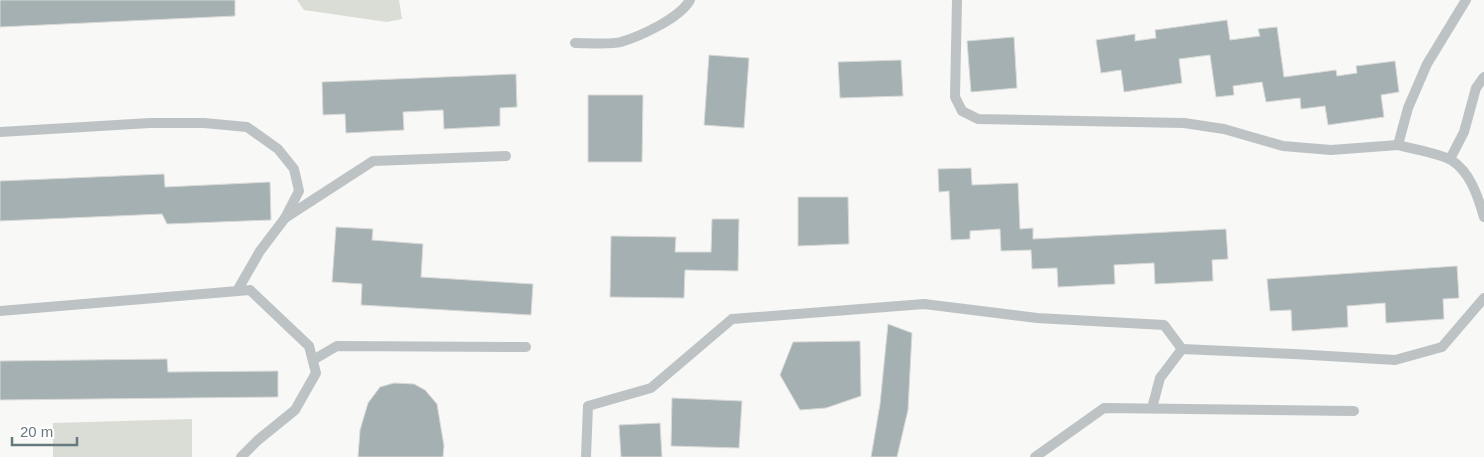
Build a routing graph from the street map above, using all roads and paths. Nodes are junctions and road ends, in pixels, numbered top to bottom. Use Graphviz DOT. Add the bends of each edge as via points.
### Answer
graph roads {
  1 [pos="690,0"];
  2 [pos="957,0"];
  3 [pos="1466,0"];
  4 [pos="575,43"];
  5 [pos="1484,77"];
  6 [pos="0,132"];
  7 [pos="1398,146"];
  8 [pos="506,156"];
  9 [pos="1450,159"];
  10 [pos="1484,217"];
  11 [pos="285,218"];
  12 [pos="237,291"];
  13 [pos="1484,298"];
  14 [pos="0,311"];
  15 [pos="526,347"];
  16 [pos="1182,350"];
  17 [pos="313,360"];
  18 [pos="1152,408"];
  19 [pos="1354,411"];
  20 [pos="241,457"];
  21 [pos="586,457"];
  22 [pos="1035,457"];
  1 -- 4 [label="lane" via="685,8 651,30 620,42"];
  2 -- 7 [label="lane" via="955,96 962,110 978,119 1184,123 1224,129 1283,146 1331,150"];
  3 -- 7 [label="lane" via="1427,64 1408,108"];
  5 -- 9 [label="lane" via="1476,88 1464,132"];
  6 -- 11 [label="lane" via="150,124 204,123 247,127 278,149 294,169 299,191"];
  7 -- 9 [label="lane"];
  8 -- 11 [label="lane" via="373,161"];
  9 -- 10 [label="lane" via="1462,168 1478,196"];
  11 -- 12 [label="lane" via="260,251"];
  12 -- 14 [label="lane"];
  12 -- 17 [label="lane" via="250,290 308,346"];
  13 -- 16 [label="lane" via="1442,347 1395,360"];
  15 -- 17 [label="lane" via="337,346"];
  16 -- 18 [label="lane" via="1160,378"];
  16 -- 21 [label="lane" via="1164,325 1037,318 924,304 732,319 651,388 588,406"];
  17 -- 20 [label="lane" via="316,373 295,410"];
  18 -- 19 [label="lane"];
  18 -- 22 [label="lane" via="1104,408"];
}
